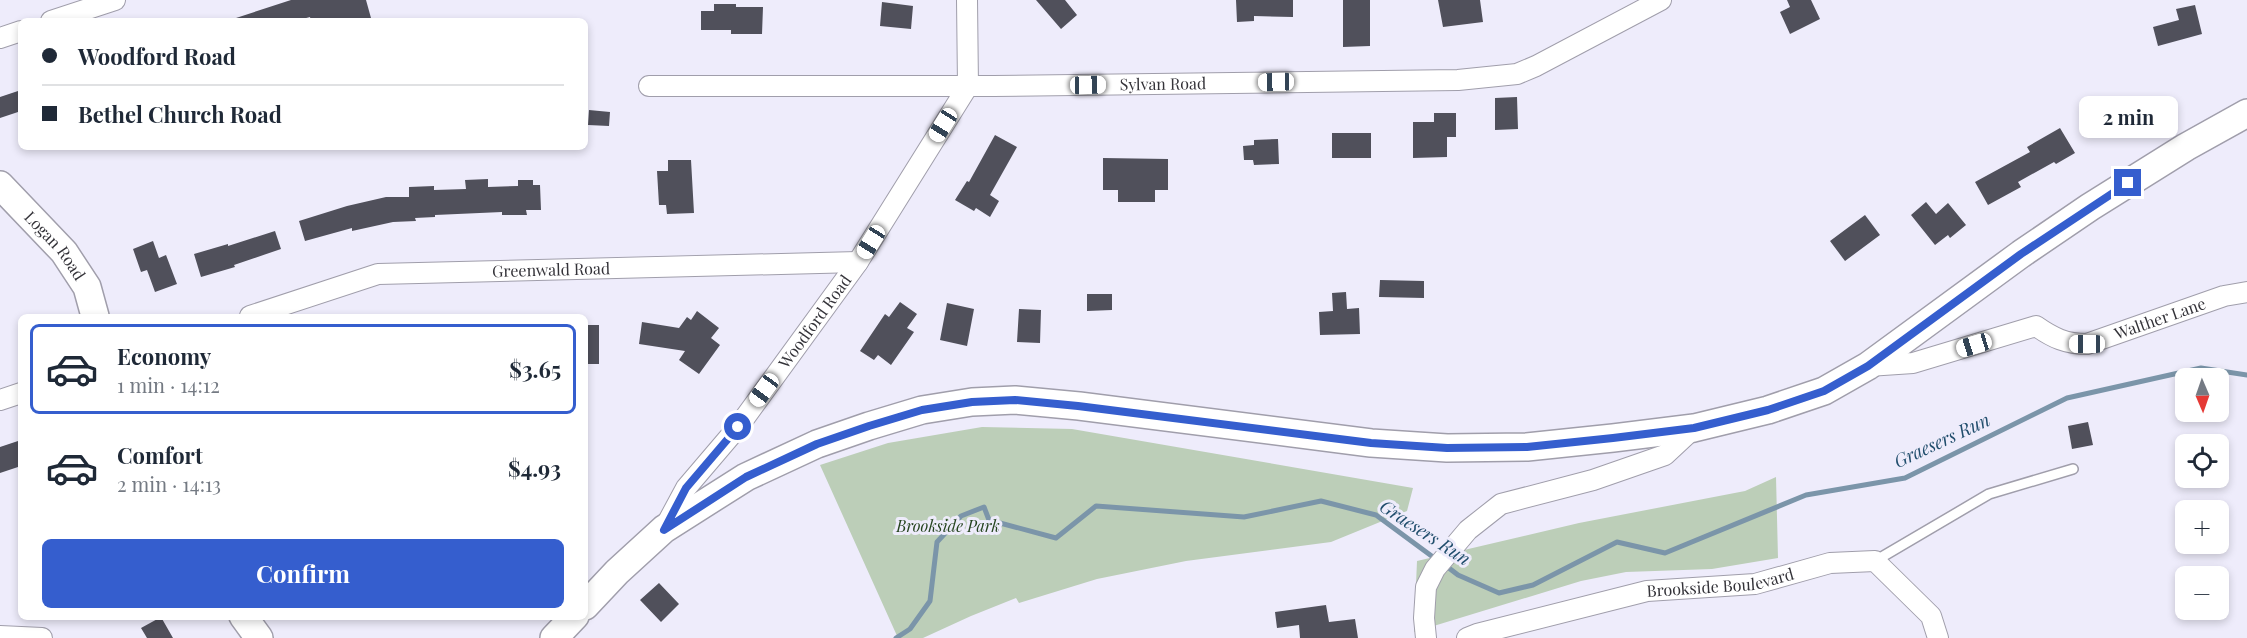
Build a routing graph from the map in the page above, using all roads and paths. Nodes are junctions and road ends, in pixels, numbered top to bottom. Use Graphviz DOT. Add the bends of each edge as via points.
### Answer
graph roads {
  1 [pos="115,0"];
  2 [pos="967,0"];
  3 [pos="1661,0"];
  4 [pos="60,18"];
  5 [pos="18,32"];
  6 [pos="0,38"];
  7 [pos="648,86"];
  8 [pos="968,86"];
  9 [pos="2247,113"];
  10 [pos="0,185"];
  11 [pos="858,262"];
  12 [pos="2247,291"];
  13 [pos="94,314"];
  14 [pos="256,314"];
  15 [pos="1868,366"];
  16 [pos="18,394"];
  17 [pos="0,400"];
  18 [pos="1694,428"];
  19 [pos="2073,469"];
  20 [pos="664,530"];
  21 [pos="1875,561"];
  22 [pos="588,603"];
  23 [pos="246,620"];
  24 [pos="571,620"];
  25 [pos="0,636"];
  26 [pos="42,638"];
  27 [pos="259,638"];
  28 [pos="554,638"];
  29 [pos="1426,638"];
  30 [pos="1467,638"];
  31 [pos="1938,638"];
  1 -- 4 [label="street"];
  2 -- 8 [label="street"];
  3 -- 8 [label="street, Sylvan Road" via="1536,66 1502,77"];
  5 -- 6 [label="street"];
  7 -- 8 [label="street, Sylvan Road"];
  8 -- 11 [label="street, Woodford Road"];
  9 -- 15 [label="street" via="2090,207"];
  10 -- 13 [label="street, Logan Road" via="64,252 87,286"];
  11 -- 14 [label="street, Greenwald Road" via="378,274"];
  11 -- 20 [label="street, Woodford Road" via="738,427 686,488"];
  12 -- 15 [label="street, Walther Lane" via="2087,344 2070,344 2036,326 1913,363"];
  15 -- 18 [label="street" via="1824,391"];
  16 -- 17 [label="street"];
  18 -- 20 [label="street" via="1527,447 1447,448 1371,443 1078,406 1015,400 972,402 922,410 817,444 746,477"];
  18 -- 29 [label="street" via="1665,455 1593,480 1501,504 1467,530 1426,586"];
  19 -- 21 [label="lane" via="1989,494"];
  20 -- 22 [label="street"];
  21 -- 30 [label="street, Brookside Boulevard" via="1830,563 1755,584 1647,591"];
  21 -- 31 [label="street" via="1931,616"];
  23 -- 27 [label="street"];
  24 -- 28 [label="street"];
  25 -- 26 [label="street"];
}
